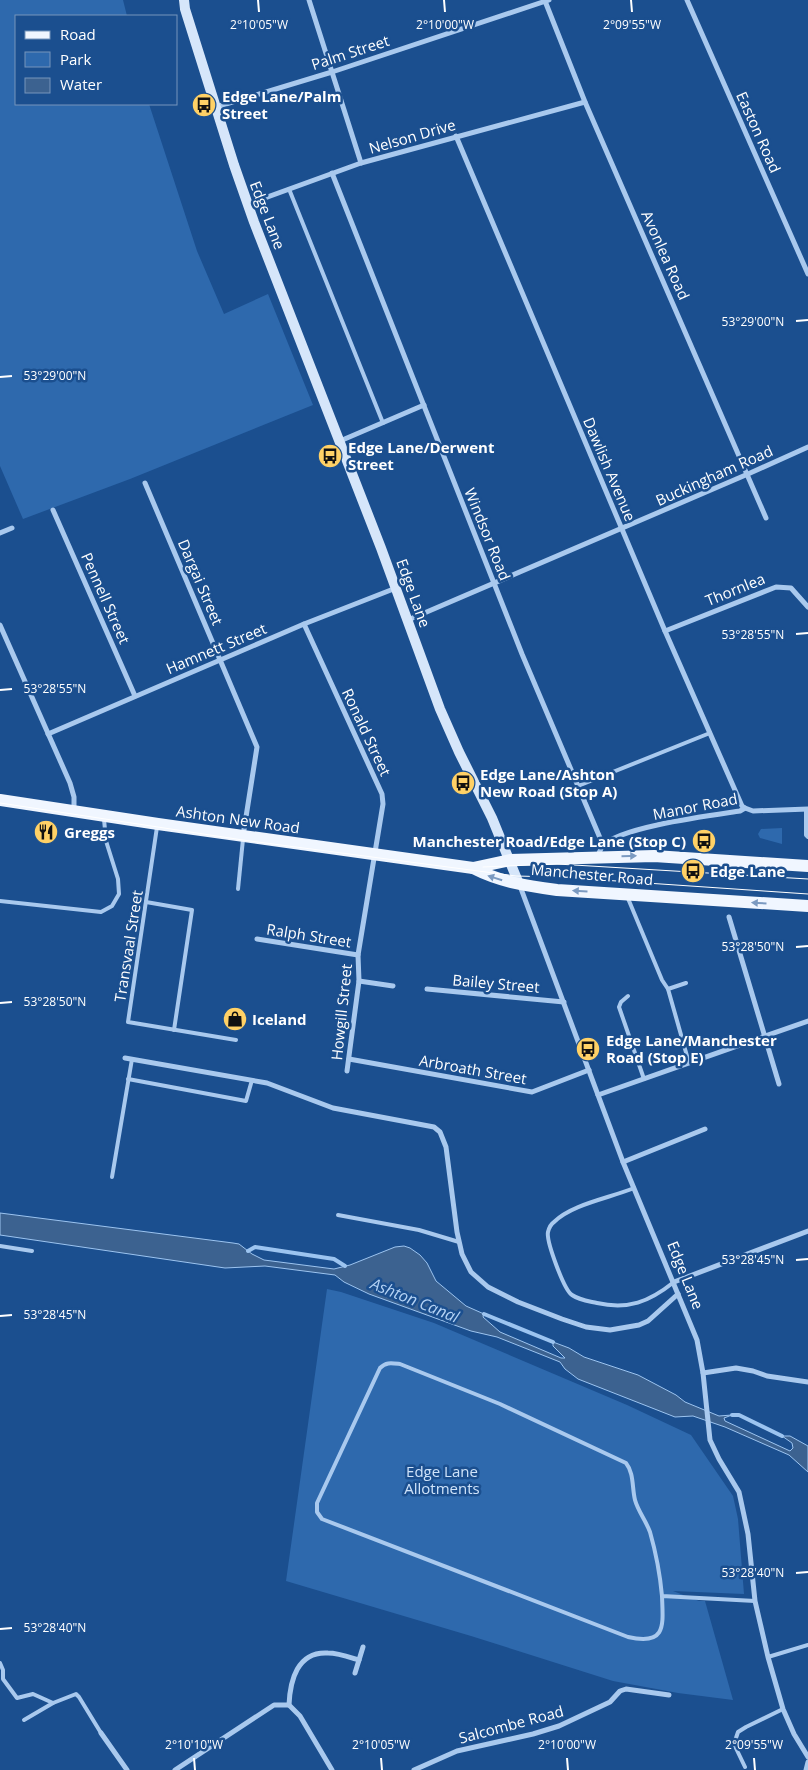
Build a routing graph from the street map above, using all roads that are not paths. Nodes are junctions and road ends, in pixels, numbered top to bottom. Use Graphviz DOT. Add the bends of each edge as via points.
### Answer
graph roads {
  1 [pos="184,0"];
  2 [pos="309,0"];
  3 [pos="687,0"];
  4 [pos="547,1"];
  5 [pos="332,72"];
  6 [pos="585,102"];
  7 [pos="216,107"];
  8 [pos="456,136"];
  9 [pos="360,163"];
  10 [pos="332,174"];
  11 [pos="289,189"];
  12 [pos="248,204"];
  13 [pos="808,274"];
  14 [pos="424,405"];
  15 [pos="383,423"];
  16 [pos="340,441"];
  17 [pos="808,447"];
  18 [pos="748,474"];
  19 [pos="145,483"];
  20 [pos="53,510"];
  21 [pos="766,518"];
  22 [pos="12,528"];
  23 [pos="622,528"];
  24 [pos="0,533"];
  25 [pos="494,583"];
  26 [pos="396,588"];
  27 [pos="808,607"];
  28 [pos="408,620"];
  29 [pos="304,624"];
  30 [pos="0,625"];
  31 [pos="665,630"];
  32 [pos="220,660"];
  33 [pos="135,696"];
  34 [pos="710,733"];
  35 [pos="48,734"];
  36 [pos="578,786"];
  37 [pos="0,800"];
  38 [pos="745,808"];
  39 [pos="807,809"];
  40 [pos="74,811"];
  41 [pos="103,816"];
  42 [pos="158,824"];
  43 [pos="243,836"];
  44 [pos="808,837"];
  45 [pos="600,851"];
  46 [pos="375,856"];
  47 [pos="510,860"];
  48 [pos="808,866"];
  49 [pos="473,868"];
  50 [pos="520,884"];
  51 [pos="238,889"];
  52 [pos="626,894"];
  53 [pos="0,901"];
  54 [pos="146,902"];
  55 [pos="808,906"];
  56 [pos="729,917"];
  57 [pos="257,939"];
  58 [pos="358,955"];
  59 [pos="359,981"];
  60 [pos="686,983"];
  61 [pos="393,986"];
  62 [pos="427,989"];
  63 [pos="668,990"];
  64 [pos="628,996"];
  65 [pos="564,1002"];
  66 [pos="808,1021"];
  67 [pos="174,1030"];
  68 [pos="765,1036"];
  69 [pos="236,1040"];
  70 [pos="125,1058"];
  71 [pos="132,1059"];
  72 [pos="349,1059"];
  73 [pos="689,1063"];
  74 [pos="589,1070"];
  75 [pos="347,1071"];
  76 [pos="644,1079"];
  77 [pos="128,1080"];
  78 [pos="252,1080"];
  79 [pos="779,1084"];
  80 [pos="598,1095"];
  81 [pos="705,1130"];
  82 [pos="623,1162"];
  83 [pos="112,1177"];
  84 [pos="634,1188"];
  85 [pos="338,1215"];
  86 [pos="808,1231"];
  87 [pos="458,1242"];
  88 [pos="0,1246"];
  89 [pos="32,1251"];
  90 [pos="674,1282"];
  91 [pos="678,1294"];
  92 [pos="704,1373"];
  93 [pos="808,1382"];
  94 [pos="662,1596"];
  95 [pos="755,1601"];
  96 [pos="808,1645"];
  97 [pos="362,1647"];
  98 [pos="768,1657"];
  99 [pos="359,1660"];
  100 [pos="0,1663"];
  101 [pos="355,1673"];
  102 [pos="669,1695"];
  103 [pos="53,1702"];
  104 [pos="289,1705"];
  105 [pos="783,1709"];
  106 [pos="24,1720"];
  107 [pos="101,1733"];
  108 [pos="808,1758"];
  109 [pos="808,1762"];
  110 [pos="745,1767"];
  111 [pos="127,1770"];
  112 [pos="175,1770"];
  113 [pos="332,1770"];
  114 [pos="414,1770"];
  115 [pos="806,1770"];
  1 -- 7 [label="street, Edge Lane"];
  2 -- 5 [label="street"];
  3 -- 13 [label="street, Easton Road"];
  4 -- 5 [label="street, Palm Street"];
  4 -- 6 [label="street, Avonlea Road"];
  5 -- 7 [label="street, Palm Street"];
  5 -- 9 [label="street"];
  6 -- 8 [label="street, Nelson Drive"];
  6 -- 18 [label="street, Avonlea Road"];
  7 -- 12 [label="street, Edge Lane"];
  8 -- 9 [label="street, Nelson Drive"];
  8 -- 23 [label="street, Dawlish Avenue"];
  9 -- 10 [label="street, Nelson Drive"];
  10 -- 11 [label="street, Nelson Drive"];
  10 -- 14 [label="street, Windsor Road"];
  11 -- 12 [label="street, Nelson Drive"];
  11 -- 15 [label="lane"];
  12 -- 16 [label="street, Edge Lane"];
  14 -- 15 [label="street"];
  14 -- 25 [label="street, Windsor Road"];
  15 -- 16 [label="street"];
  16 -- 26 [label="street, Edge Lane"];
  17 -- 18 [label="street, Buckingham Road"];
  18 -- 21 [label="street, Avonlea Road"];
  18 -- 23 [label="street, Buckingham Road"];
  19 -- 32 [label="street, Dargai Street"];
  20 -- 33 [label="street, Pennell Street"];
  22 -- 24 [label="street"];
  23 -- 25 [label="street, Buckingham Road"];
  23 -- 31 [label="street, Dawlish Avenue"];
  25 -- 28 [label="street, Buckingham Road"];
  25 -- 36 [label="street, Windsor Road"];
  26 -- 28 [label="street, Edge Lane"];
  26 -- 29 [label="street, Hamnett Street"];
  27 -- 31 [label="street, Thornlea" via="791,588 776,586"];
  28 -- 47 [label="street, Edge Lane" via="440,709"];
  29 -- 32 [label="street, Hamnett Street"];
  29 -- 46 [label="street, Ronald Street" via="382,794"];
  30 -- 35 [label="street"];
  31 -- 34 [label="street, Dawlish Avenue"];
  32 -- 33 [label="street, Hamnett Street"];
  32 -- 43 [label="street, Dargai Street" via="257,747"];
  33 -- 35 [label="street, Hamnett Street"];
  34 -- 36 [label="lane"];
  34 -- 38 [label="street, Dawlish Avenue"];
  35 -- 40 [label="street" via="70,783"];
  36 -- 45 [label="street, Windsor Road" via="594,823"];
  37 -- 40 [label="main road, Ashton New Road"];
  38 -- 39 [label="street, Manor Road" via="753,811"];
  38 -- 45 [label="street, Manor Road" via="629,833"];
  39 -- 44 [label="lane"];
  40 -- 41 [label="main road, Ashton New Road"];
  41 -- 42 [label="main road, Ashton New Road"];
  41 -- 53 [label="lane" via="106,841 118,879 119,894 112,906 101,912"];
  42 -- 43 [label="main road, Ashton New Road"];
  42 -- 54 [label="lane, Transvaal Street"];
  43 -- 46 [label="main road, Ashton New Road"];
  43 -- 51 [label="lane"];
  45 -- 47 [label="main road, Manchester Road"];
  45 -- 48 [label="main road, Manchester Road, one-way"];
  46 -- 49 [label="main road, Ashton New Road"];
  46 -- 58 [label="street, Ronald Street"];
  47 -- 49 [label="main road, Manchester Road"];
  47 -- 50 [label="street, Edge Lane"];
  50 -- 49 [label="main road, Manchester Road, one-way" via="492,878"];
  52 -- 50 [label="main road, Manchester Road, one-way"];
  50 -- 65 [label="street, Edge Lane"];
  55 -- 52 [label="main road, Manchester Road, one-way"];
  52 -- 63 [label="lane"];
  54 -- 67 [label="lane, Transvaal Street" via="128,1022"];
  54 -- 67 [label="lane" via="192,910"];
  56 -- 68 [label="street"];
  57 -- 58 [label="street, Ralph Street"];
  58 -- 59 [label="street, Howgill Street"];
  59 -- 61 [label="street"];
  59 -- 72 [label="street, Howgill Street"];
  60 -- 63 [label="lane"];
  62 -- 65 [label="street, Bailey Street"];
  63 -- 73 [label="lane"];
  64 -- 76 [label="lane" via="619,1007"];
  65 -- 74 [label="street, Edge Lane"];
  66 -- 68 [label="street"];
  67 -- 69 [label="lane, Transvaal Street"];
  68 -- 73 [label="street"];
  68 -- 79 [label="street"];
  70 -- 71 [label="street"];
  71 -- 77 [label="lane"];
  71 -- 78 [label="street"];
  72 -- 74 [label="street, Arbroath Street" via="532,1092"];
  72 -- 75 [label="street, Howgill Street"];
  73 -- 76 [label="street"];
  74 -- 80 [label="street, Edge Lane"];
  76 -- 80 [label="street"];
  77 -- 78 [label="lane" via="246,1101"];
  77 -- 83 [label="lane"];
  78 -- 87 [label="street" via="333,1108 434,1127 440,1132 446,1147"];
  80 -- 82 [label="street, Edge Lane"];
  81 -- 82 [label="street"];
  82 -- 84 [label="street, Edge Lane"];
  84 -- 90 [label="street, Edge Lane"];
  84 -- 90 [label="lane" via="576,1208 553,1222 548,1237 567,1291 581,1300 613,1306 631,1305 658,1294"];
  85 -- 87 [label="lane" via="419,1230"];
  86 -- 90 [label="street"];
  87 -- 91 [label="street" via="466,1265 488,1287 586,1328 610,1330 639,1325 656,1315"];
  88 -- 89 [label="lane"];
  90 -- 91 [label="street, Edge Lane"];
  91 -- 92 [label="street, Edge Lane" via="697,1340"];
  92 -- 93 [label="street" via="736,1368"];
  92 -- 95 [label="street, Edge Lane" via="710,1440 739,1492 745,1512"];
  94 -- 94 [label="lane" via="656,1555 636,1502 630,1467 626,1463 500,1404 400,1364 384,1364 380,1368 317,1503 317,1512 322,1518 628,1637 649,1638 662,1629"];
  94 -- 95 [label="lane"];
  95 -- 98 [label="street, Edge Lane"];
  96 -- 98 [label="lane"];
  97 -- 99 [label="street"];
  98 -- 105 [label="street, Edge Lane"];
  99 -- 101 [label="street"];
  99 -- 104 [label="street" via="327,1652 302,1662 294,1673"];
  100 -- 103 [label="lane" via="3,1679 17,1698 32,1694"];
  102 -- 114 [label="street, Salcombe Road" via="626,1689 610,1702 559,1726 457,1751"];
  103 -- 106 [label="lane"];
  103 -- 107 [label="lane" via="76,1694"];
  104 -- 112 [label="street" via="274,1705"];
  104 -- 113 [label="street" via="300,1716"];
  105 -- 108 [label="street, Edge Lane"];
  105 -- 110 [label="lane" via="738,1732 734,1744"];
  107 -- 111 [label="street"];
  109 -- 115 [label="street"];
}
